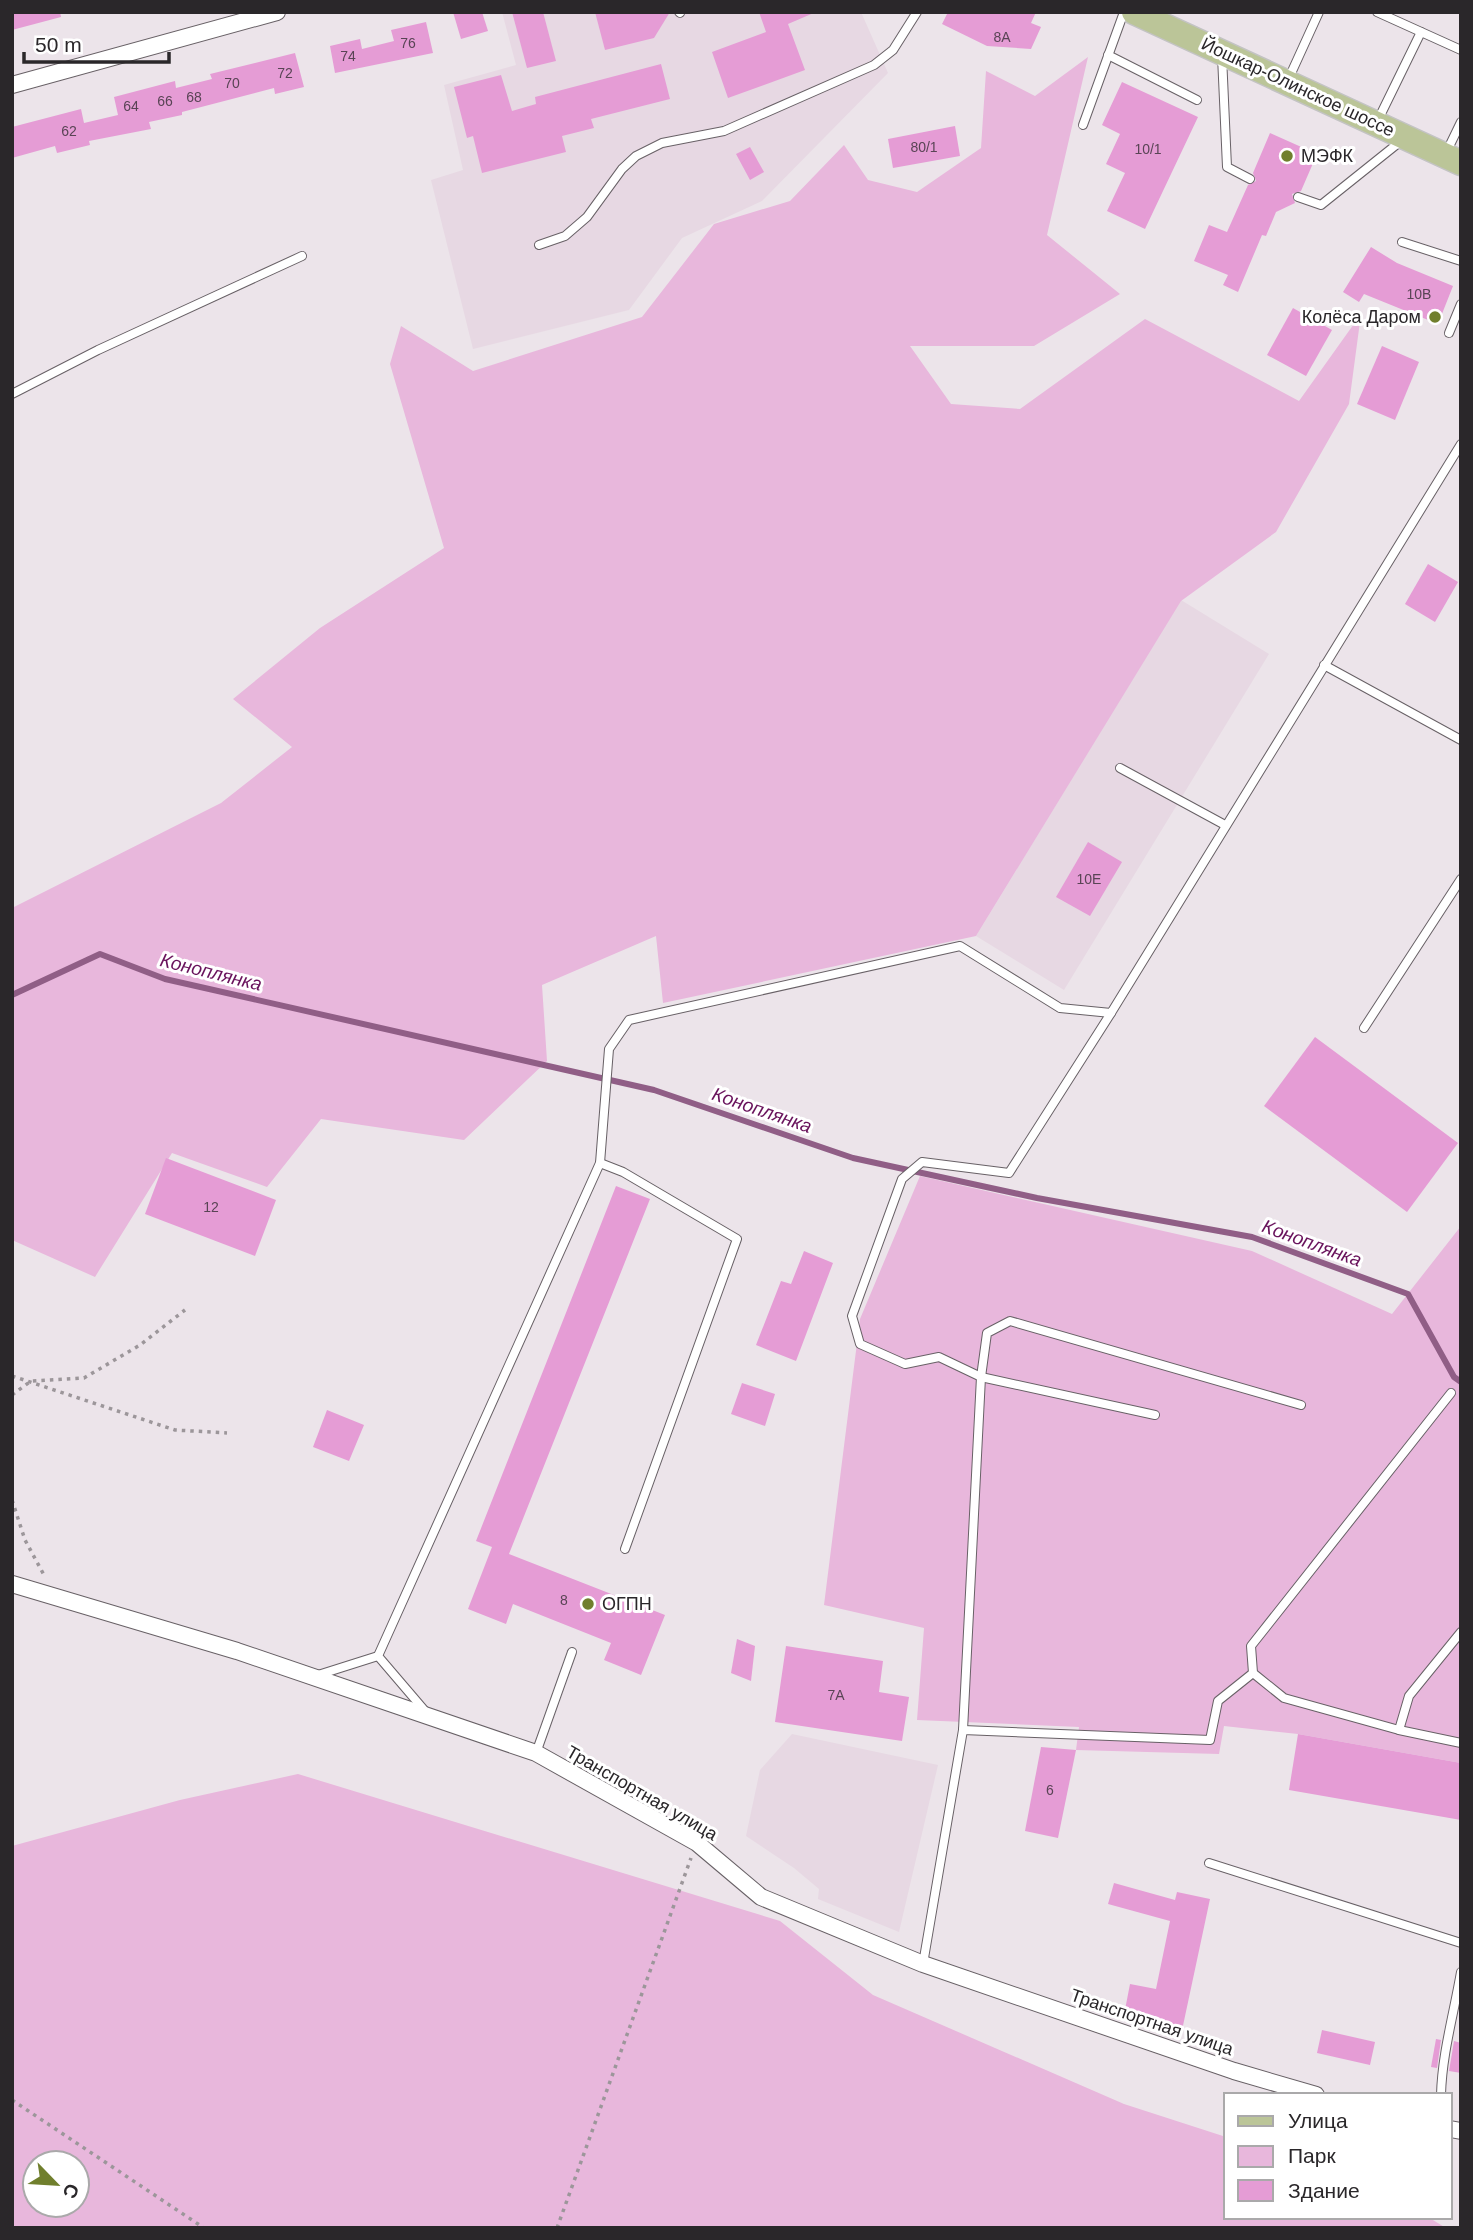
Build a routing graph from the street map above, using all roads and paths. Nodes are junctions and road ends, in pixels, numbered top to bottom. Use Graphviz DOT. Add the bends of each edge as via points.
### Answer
graph roads {
  1 [pos="277,12"];
  2 [pos="917,12"];
  3 [pos="1124,12"];
  4 [pos="1134,12"];
  5 [pos="1319,12"];
  6 [pos="1377,12"];
  7 [pos="1421,32"];
  8 [pos="1461,50"];
  9 [pos="1222,52"];
  10 [pos="1108,55"];
  11 [pos="1287,82"];
  12 [pos="12,85"];
  13 [pos="1197,100"];
  14 [pos="1461,122"];
  15 [pos="1377,124"];
  16 [pos="1083,125"];
  17 [pos="1406,137"];
  18 [pos="1453,160"];
  19 [pos="1250,179"];
  20 [pos="1298,197"];
  21 [pos="1402,242"];
  22 [pos="539,245"];
  23 [pos="302,256"];
  24 [pos="1461,261"];
  25 [pos="1461,304"];
  26 [pos="1449,333"];
  27 [pos="12,394"];
  28 [pos="1461,444"];
  29 [pos="1324,665"];
  30 [pos="1461,740"];
  31 [pos="1120,768"];
  32 [pos="1225,825"];
  33 [pos="1461,879"];
  34 [pos="1111,1013"];
  35 [pos="1364,1028"];
  36 [pos="600,1163"];
  37 [pos="185,1310"];
  38 [pos="12,1376"];
  39 [pos="981,1377"];
  40 [pos="31,1381"];
  41 [pos="1451,1393"];
  42 [pos="12,1395"];
  43 [pos="1301,1405"];
  44 [pos="1154,1415"];
  45 [pos="227,1433"];
  46 [pos="12,1500"];
  47 [pos="625,1549"];
  48 [pos="12,1584"];
  49 [pos="53,1594"];
  50 [pos="1461,1632"];
  51 [pos="572,1652"];
  52 [pos="378,1656"];
  53 [pos="1253,1673"];
  54 [pos="314,1676"];
  55 [pos="428,1714"];
  56 [pos="963,1730"];
  57 [pos="1399,1730"];
  58 [pos="1461,1743"];
  59 [pos="536,1754"];
  60 [pos="697,1843"];
  61 [pos="1209,1863"];
  62 [pos="1461,1943"];
  63 [pos="923,1964"];
  64 [pos="1461,1972"];
  65 [pos="1309,2093"];
  66 [pos="1441,2093"];
  67 [pos="12,2101"];
  68 [pos="204,2228"];
  69 [pos="557,2228"];
  1 -- 12 [label="street"];
  2 -- 22 [label="lane" via="893,50 874,65 724,131 662,143 636,156 587,218 565,236"];
  3 -- 10 [label="lane"];
  4 -- 9 [label="main road, Йошкар-Олинское шоссе"];
  5 -- 11 [label="lane"];
  6 -- 7 [label="lane"];
  7 -- 8 [label="lane"];
  7 -- 15 [label="lane"];
  9 -- 11 [label="main road, Йошкар-Олинское шоссе"];
  9 -- 19 [label="lane" via="1227,167"];
  10 -- 13 [label="lane"];
  10 -- 16 [label="lane"];
  11 -- 15 [label="main road, Йошкар-Олинское шоссе"];
  14 -- 18 [label="lane"];
  15 -- 17 [label="main road, Йошкар-Олинское шоссе"];
  17 -- 18 [label="main road, Йошкар-Олинское шоссе"];
  17 -- 20 [label="lane" via="1321,205"];
  21 -- 24 [label="lane"];
  23 -- 27 [label="lane"];
  25 -- 26 [label="lane"];
  28 -- 29 [label="lane"];
  29 -- 30 [label="lane"];
  29 -- 32 [label="lane"];
  31 -- 32 [label="lane"];
  32 -- 34 [label="lane"];
  33 -- 35 [label="lane"];
  34 -- 36 [label="lane" via="1060,1008 960,946 629,1020 609,1049"];
  34 -- 39 [label="lane" via="1009,1173 922,1162 902,1179 852,1316 860,1344 905,1364 939,1357"];
  36 -- 47 [label="lane" via="737,1238"];
  36 -- 52 [label="lane"];
  37 -- 40 [label="path" via="140,1345 84,1378"];
  38 -- 40 [label="path"];
  39 -- 43 [label="lane" via="987,1334 1010,1321"];
  39 -- 44 [label="lane"];
  39 -- 56 [label="lane"];
  40 -- 42 [label="path"];
  40 -- 45 [label="path" via="175,1430"];
  41 -- 53 [label="lane" via="1251,1646"];
  46 -- 49 [label="path" via="25,1540"];
  48 -- 49 [label="street, Транспортная улица"];
  49 -- 54 [label="street, Транспортная улица"];
  50 -- 57 [label="lane" via="1409,1696"];
  51 -- 59 [label="lane"];
  52 -- 54 [label="lane"];
  52 -- 55 [label="lane"];
  53 -- 56 [label="lane" via="1217,1701 1210,1740"];
  53 -- 57 [label="lane" via="1284,1698"];
  54 -- 55 [label="street, Транспортная улица"];
  55 -- 59 [label="street, Транспортная улица"];
  56 -- 63 [label="lane"];
  57 -- 58 [label="lane"];
  59 -- 60 [label="street, Транспортная улица"];
  60 -- 63 [label="street, Транспортная улица" via="761,1897"];
  60 -- 69 [label="path"];
  61 -- 62 [label="lane"];
  63 -- 65 [label="street, Транспортная улица"];
  64 -- 66 [label="lane" via="1441,2069"];
  67 -- 68 [label="path"];
}
